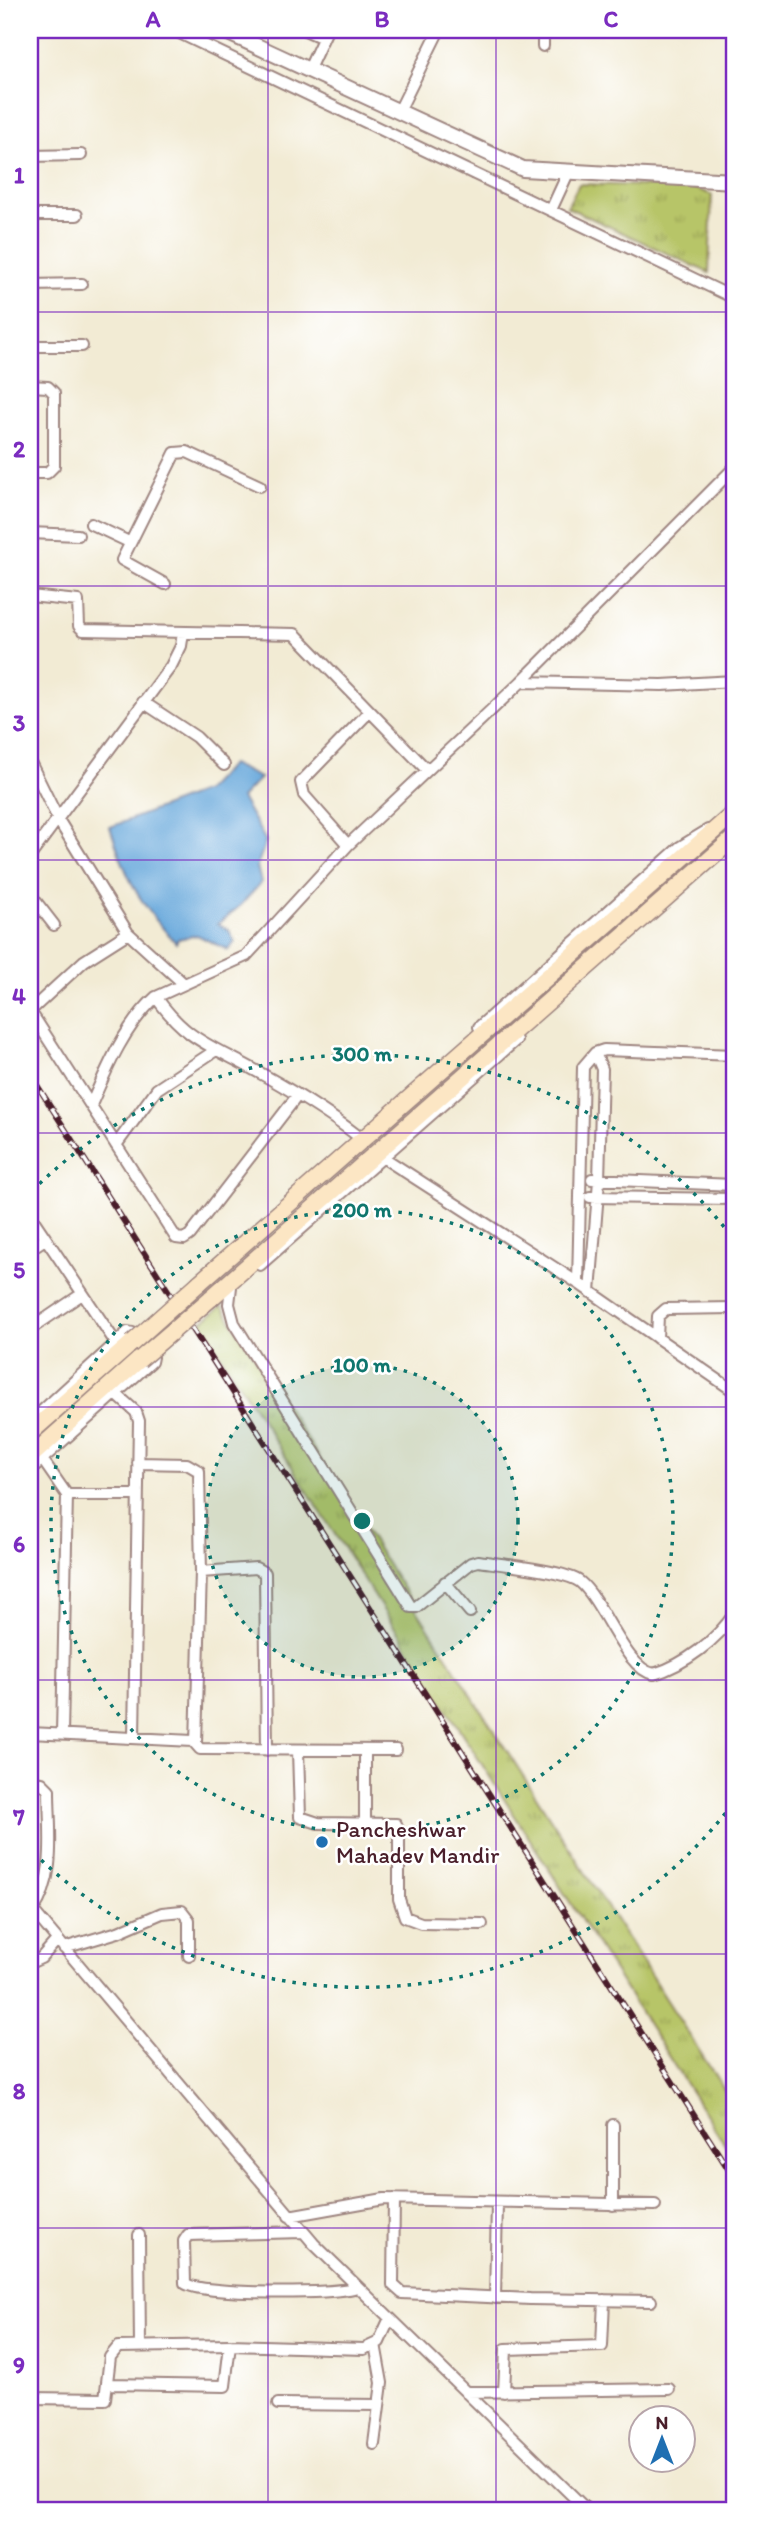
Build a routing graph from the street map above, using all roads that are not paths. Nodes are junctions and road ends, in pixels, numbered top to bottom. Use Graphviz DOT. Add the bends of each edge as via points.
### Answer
graph roads {
  1 [pos="173,30"];
  2 [pos="222,30"];
  3 [pos="305,30"];
  4 [pos="439,30"];
  5 [pos="543,30"];
  6 [pos="325,34"];
  7 [pos="543,47"];
  8 [pos="309,69"];
  9 [pos="399,111"];
  10 [pos="81,155"];
  11 [pos="30,156"];
  12 [pos="568,173"];
  13 [pos="734,181"];
  14 [pos="551,211"];
  15 [pos="30,215"];
  16 [pos="77,215"];
  17 [pos="82,284"];
  18 [pos="30,285"];
  19 [pos="734,298"];
  20 [pos="82,345"];
  21 [pos="30,346"];
  22 [pos="30,386"];
  23 [pos="734,468"];
  24 [pos="30,473"];
  25 [pos="260,486"];
  26 [pos="91,524"];
  27 [pos="30,533"];
  28 [pos="78,534"];
  29 [pos="129,542"];
  30 [pos="165,584"];
  31 [pos="30,597"];
  32 [pos="183,633"];
  33 [pos="734,681"];
  34 [pos="521,682"];
  35 [pos="143,702"];
  36 [pos="369,712"];
  37 [pos="30,762"];
  38 [pos="224,765"];
  39 [pos="427,770"];
  40 [pos="734,813"];
  41 [pos="58,821"];
  42 [pos="722,824"];
  43 [pos="734,839"];
  44 [pos="348,845"];
  45 [pos="30,856"];
  46 [pos="30,894"];
  47 [pos="54,925"];
  48 [pos="128,933"];
  49 [pos="184,984"];
  50 [pos="156,997"];
  51 [pos="30,1011"];
  52 [pos="216,1050"];
  53 [pos="595,1052"];
  54 [pos="734,1055"];
  55 [pos="297,1096"];
  56 [pos="91,1105"];
  57 [pos="358,1136"];
  58 [pos="116,1145"];
  59 [pos="384,1158"];
  60 [pos="582,1179"];
  61 [pos="599,1180"];
  62 [pos="734,1185"];
  63 [pos="582,1196"];
  64 [pos="597,1197"];
  65 [pos="734,1199"];
  66 [pos="30,1215"];
  67 [pos="45,1239"];
  68 [pos="30,1249"];
  69 [pos="202,1281"];
  70 [pos="579,1283"];
  71 [pos="220,1292"];
  72 [pos="590,1292"];
  73 [pos="82,1294"];
  74 [pos="734,1308"];
  75 [pos="32,1328"];
  76 [pos="657,1338"];
  77 [pos="124,1343"];
  78 [pos="734,1391"];
  79 [pos="116,1394"];
  80 [pos="32,1415"];
  81 [pos="30,1433"];
  82 [pos="36,1458"];
  83 [pos="138,1464"];
  84 [pos="30,1470"];
  85 [pos="67,1495"];
  86 [pos="138,1495"];
  87 [pos="201,1572"];
  88 [pos="445,1583"];
  89 [pos="470,1612"];
  90 [pos="734,1614"];
  91 [pos="30,1733"];
  92 [pos="62,1734"];
  93 [pos="134,1737"];
  94 [pos="196,1743"];
  95 [pos="267,1750"];
  96 [pos="298,1750"];
  97 [pos="396,1750"];
  98 [pos="365,1751"];
  99 [pos="30,1782"];
  100 [pos="365,1822"];
  101 [pos="31,1909"];
  102 [pos="482,1924"];
  103 [pos="60,1944"];
  104 [pos="189,1956"];
  105 [pos="30,1963"];
  106 [pos="614,2125"];
  107 [pos="394,2199"];
  108 [pos="497,2204"];
  109 [pos="613,2205"];
  110 [pos="655,2205"];
  111 [pos="289,2216"];
  112 [pos="303,2232"];
  113 [pos="139,2235"];
  114 [pos="357,2287"];
  115 [pos="495,2298"];
  116 [pos="604,2300"];
  117 [pos="651,2301"];
  118 [pos="390,2318"];
  119 [pos="376,2344"];
  120 [pos="230,2345"];
  121 [pos="140,2347"];
  122 [pos="109,2384"];
  123 [pos="669,2389"];
  124 [pos="467,2392"];
  125 [pos="504,2392"];
  126 [pos="30,2398"];
  127 [pos="278,2404"];
  128 [pos="379,2405"];
  129 [pos="374,2444"];
  130 [pos="587,2510"];
  1 -- 14 [label="street"];
  2 -- 8 [label="street"];
  3 -- 6 [label="street"];
  4 -- 9 [label="street"];
  5 -- 7 [label="street"];
  6 -- 8 [label="street"];
  8 -- 9 [label="street"];
  9 -- 12 [label="street" via="523,169"];
  10 -- 11 [label="street"];
  12 -- 13 [label="street"];
  12 -- 14 [label="street"];
  14 -- 19 [label="street"];
  15 -- 16 [label="street"];
  17 -- 18 [label="street"];
  20 -- 21 [label="street"];
  22 -- 24 [label="street" via="48,387 54,393 54,466 47,474"];
  23 -- 34 [label="street"];
  25 -- 29 [label="street" via="179,450 170,459"];
  26 -- 29 [label="street"];
  27 -- 28 [label="street"];
  29 -- 30 [label="street" via="122,557 125,563"];
  31 -- 32 [label="street" via="78,601 83,630"];
  32 -- 35 [label="street" via="177,657"];
  32 -- 36 [label="street" via="295,634"];
  33 -- 34 [label="street" via="662,685"];
  34 -- 39 [label="street"];
  35 -- 38 [label="street" via="196,737"];
  35 -- 41 [label="street"];
  36 -- 39 [label="street"];
  36 -- 44 [label="street" via="301,782 304,794"];
  37 -- 41 [label="street"];
  39 -- 44 [label="street"];
  40 -- 42 [label="main road"];
  41 -- 45 [label="street"];
  41 -- 48 [label="street"];
  42 -- 57 [label="street" via="671,855"];
  42 -- 69 [label="main road"];
  43 -- 59 [label="street" via="684,890"];
  43 -- 71 [label="main road"];
  44 -- 49 [label="street" via="246,956"];
  46 -- 47 [label="street"];
  48 -- 49 [label="street"];
  48 -- 51 [label="street" via="84,961"];
  49 -- 50 [label="street"];
  50 -- 52 [label="street" via="178,1026"];
  50 -- 56 [label="street" via="121,1044"];
  51 -- 56 [label="street"];
  52 -- 55 [label="street"];
  52 -- 58 [label="street" via="157,1089"];
  53 -- 54 [label="street"];
  53 -- 60 [label="street" via="583,1067"];
  53 -- 61 [label="street" via="602,1069"];
  55 -- 57 [label="street"];
  55 -- 58 [label="street" via="184,1239 172,1235"];
  56 -- 58 [label="street"];
  57 -- 69 [label="street" via="216,1259"];
  59 -- 70 [label="street"];
  59 -- 71 [label="street"];
  60 -- 61 [label="street"];
  60 -- 63 [label="street"];
  61 -- 62 [label="street"];
  61 -- 64 [label="street"];
  63 -- 64 [label="street"];
  63 -- 70 [label="street"];
  64 -- 65 [label="street"];
  64 -- 72 [label="street"];
  66 -- 67 [label="street"];
  67 -- 68 [label="street"];
  67 -- 73 [label="street"];
  69 -- 77 [label="main road, bridge"];
  70 -- 72 [label="street"];
  71 -- 82 [label="main road, bridge" via="139,1360"];
  71 -- 88 [label="street" via="234,1323 410,1605 416,1607"];
  72 -- 76 [label="street"];
  73 -- 75 [label="street"];
  73 -- 77 [label="street"];
  74 -- 76 [label="street" via="666,1309 658,1316"];
  76 -- 78 [label="street"];
  77 -- 79 [label="street" via="128,1332 133,1333 153,1359"];
  77 -- 80 [label="street"];
  77 -- 81 [label="main road"];
  79 -- 82 [label="street"];
  79 -- 83 [label="street" via="136,1412 139,1421"];
  82 -- 84 [label="street"];
  82 -- 85 [label="street"];
  83 -- 86 [label="street"];
  83 -- 87 [label="street" via="187,1464 199,1471"];
  85 -- 86 [label="street"];
  85 -- 92 [label="street"];
  86 -- 93 [label="street"];
  87 -- 94 [label="street"];
  87 -- 95 [label="street" via="256,1569 265,1573"];
  88 -- 89 [label="street"];
  88 -- 90 [label="street" via="478,1561 578,1580 594,1596 643,1671 654,1674 697,1651"];
  91 -- 92 [label="street"];
  92 -- 93 [label="street"];
  93 -- 94 [label="street"];
  94 -- 95 [label="street" via="200,1749"];
  95 -- 96 [label="street"];
  96 -- 98 [label="street"];
  96 -- 100 [label="street" via="300,1817 317,1823"];
  97 -- 98 [label="street"];
  98 -- 100 [label="street"];
  99 -- 101 [label="street" via="42,1783 49,1790 49,1875 42,1896"];
  100 -- 102 [label="street" via="396,1824 399,1831 399,1899 405,1917 421,1923"];
  101 -- 103 [label="street"];
  103 -- 104 [label="street" via="118,1932 162,1913 182,1912 188,1920"];
  103 -- 105 [label="street"];
  103 -- 111 [label="street"];
  106 -- 109 [label="street"];
  107 -- 108 [label="street"];
  107 -- 111 [label="street"];
  107 -- 115 [label="street" via="396,2289"];
  108 -- 109 [label="street"];
  108 -- 115 [label="street"];
  109 -- 110 [label="street"];
  111 -- 112 [label="street"];
  112 -- 114 [label="street"];
  112 -- 114 [label="street" via="188,2235 184,2241 185,2283 198,2289 287,2292 340,2292"];
  113 -- 121 [label="street"];
  114 -- 118 [label="street"];
  115 -- 116 [label="street"];
  116 -- 117 [label="street"];
  116 -- 125 [label="street" via="602,2346 506,2349"];
  118 -- 119 [label="street"];
  118 -- 124 [label="street"];
  119 -- 120 [label="street" via="364,2349"];
  119 -- 128 [label="street" via="382,2372"];
  120 -- 121 [label="street"];
  120 -- 122 [label="street" via="225,2386"];
  121 -- 122 [label="street" via="113,2350"];
  122 -- 126 [label="street" via="105,2399"];
  123 -- 125 [label="street"];
  124 -- 125 [label="street"];
  124 -- 130 [label="street"];
  127 -- 128 [label="street"];
  128 -- 129 [label="street"];
}
